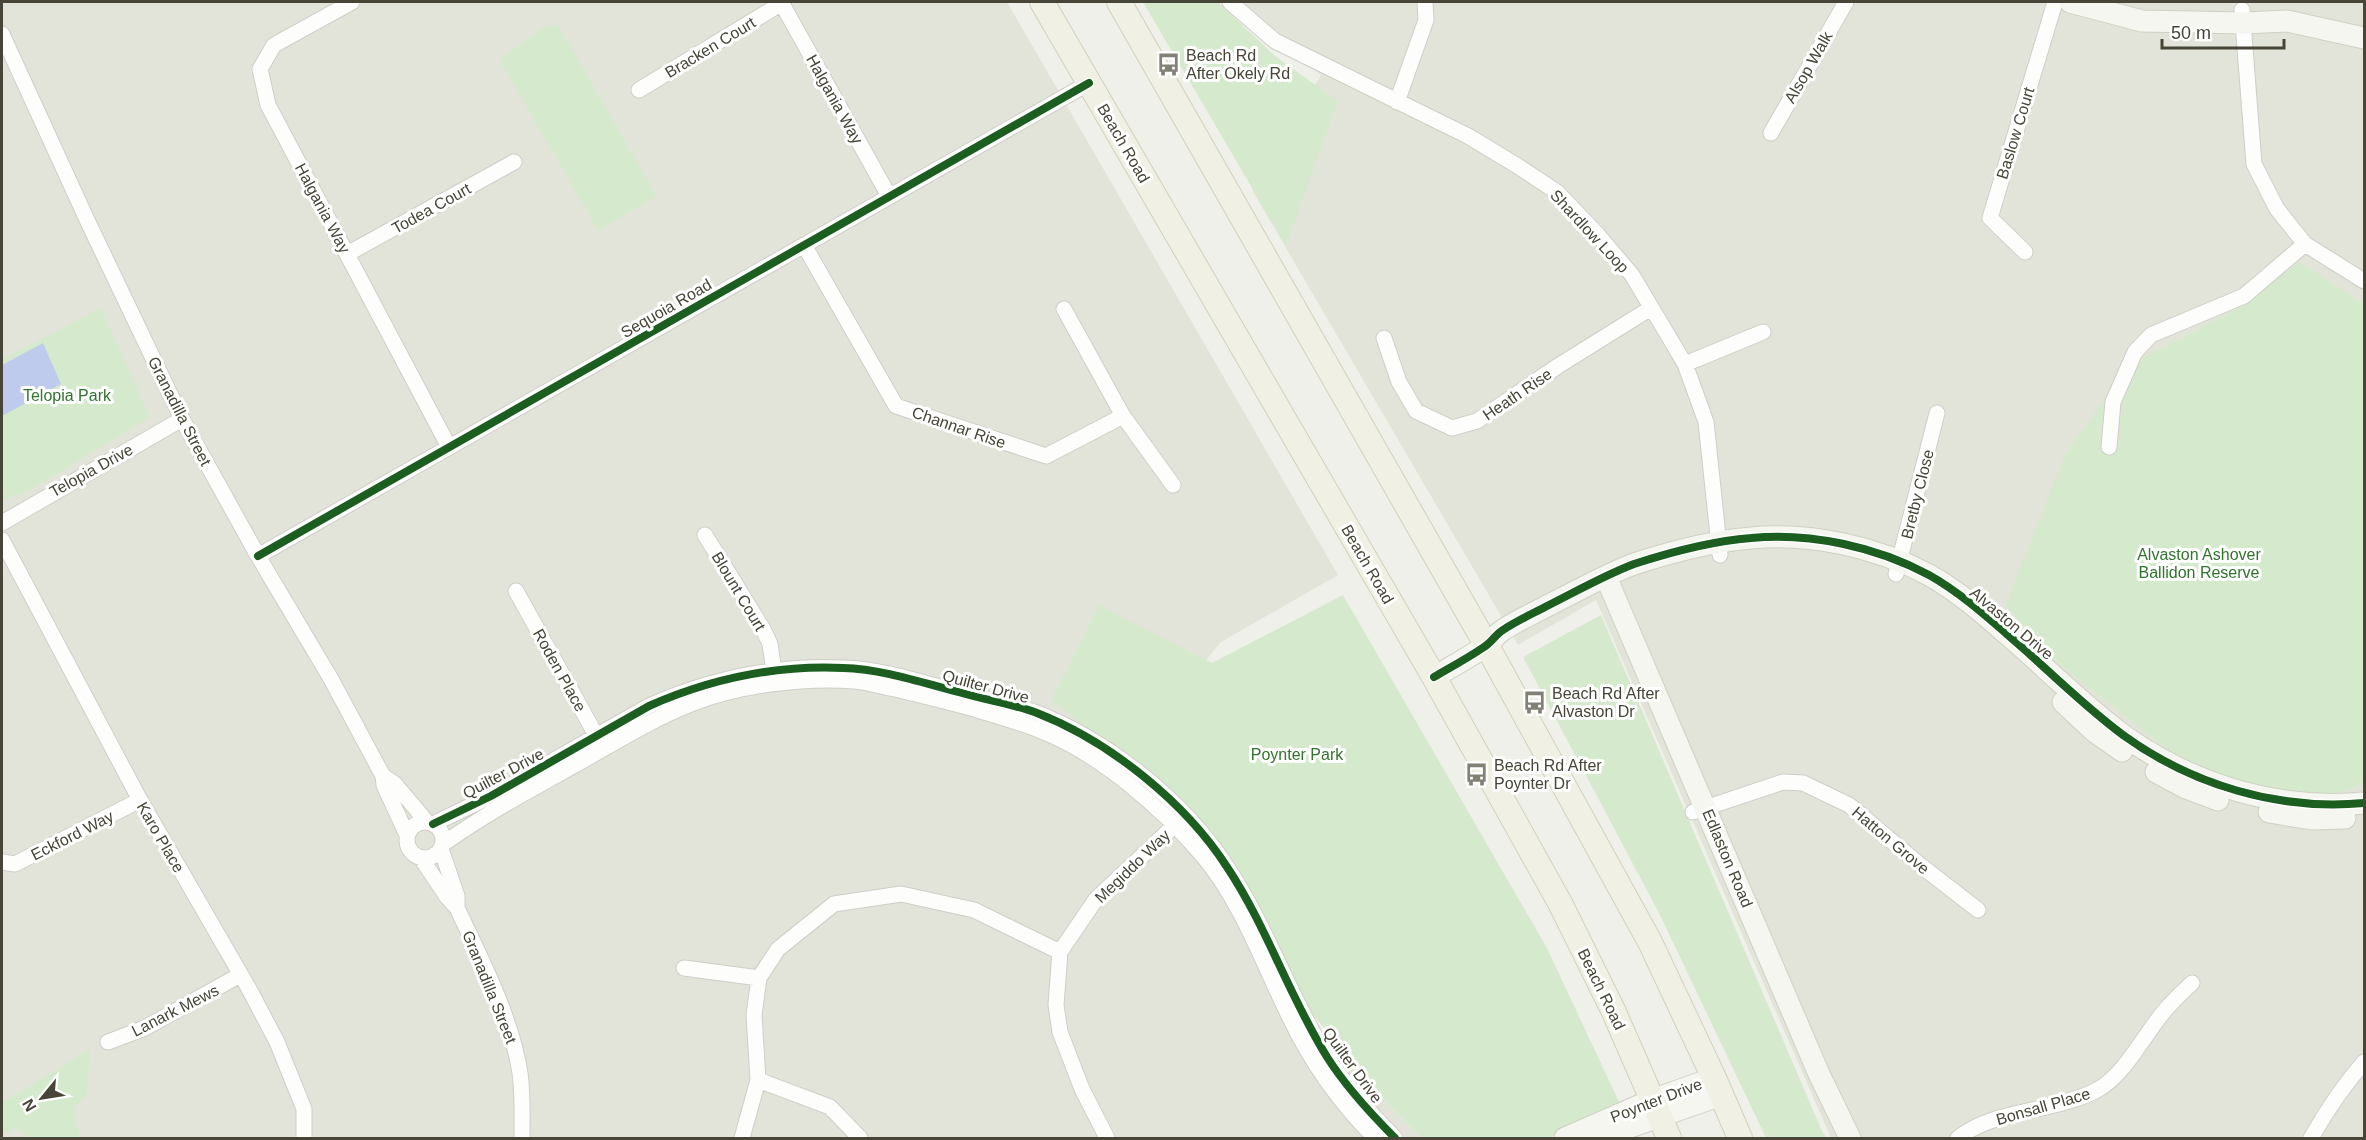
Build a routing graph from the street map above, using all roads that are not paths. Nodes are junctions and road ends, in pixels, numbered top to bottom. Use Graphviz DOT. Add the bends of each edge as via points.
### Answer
graph roads {
  1 [pos="352,2"];
  2 [pos="781,2"];
  3 [pos="1042,2"];
  4 [pos="1119,2"];
  5 [pos="1230,2"];
  6 [pos="1425,2"];
  7 [pos="1846,2"];
  8 [pos="2055,2"];
  9 [pos="2070,2"];
  10 [pos="2125,2"];
  11 [pos="2242,17"];
  12 [pos="2364,25"];
  13 [pos="2,34"];
  14 [pos="2364,38"];
  15 [pos="1089,83"];
  16 [pos="639,90"];
  17 [pos="1397,102"];
  18 [pos="1771,133"];
  19 [pos="514,162"];
  20 [pos="889,196"];
  21 [pos="2305,244"];
  22 [pos="804,245"];
  23 [pos="2025,252"];
  24 [pos="347,254"];
  25 [pos="2364,281"];
  26 [pos="1651,308"];
  27 [pos="1064,309"];
  28 [pos="1762,332"];
  29 [pos="1384,338"];
  30 [pos="1685,364"];
  31 [pos="1936,413"];
  32 [pos="1123,417"];
  33 [pos="182,419"];
  34 [pos="449,447"];
  35 [pos="2109,447"];
  36 [pos="1173,485"];
  37 [pos="2,523"];
  38 [pos="705,535"];
  39 [pos="2,540"];
  40 [pos="1720,549"];
  41 [pos="258,556"];
  42 [pos="1898,568"];
  43 [pos="1602,585"];
  44 [pos="516,591"];
  45 [pos="1487,646"];
  46 [pos="775,677"];
  47 [pos="1434,677"];
  48 [pos="601,742"];
  49 [pos="383,776"];
  50 [pos="140,800"];
  51 [pos="2364,803"];
  52 [pos="1699,809"];
  53 [pos="2364,816"];
  54 [pos="430,823"];
  55 [pos="1174,826"];
  56 [pos="407,835"];
  57 [pos="442,846"];
  58 [pos="421,858"];
  59 [pos="2,862"];
  60 [pos="457,908"];
  61 [pos="1978,910"];
  62 [pos="1060,952"];
  63 [pos="684,968"];
  64 [pos="240,975"];
  65 [pos="759,978"];
  66 [pos="2192,983"];
  67 [pos="108,1042"];
  68 [pos="2364,1062"];
  69 [pos="758,1080"];
  70 [pos="1718,1087"];
  71 [pos="1660,1119"];
  72 [pos="304,1138"];
  73 [pos="522,1138"];
  74 [pos="742,1138"];
  75 [pos="860,1138"];
  76 [pos="1107,1138"];
  77 [pos="1375,1138"];
  78 [pos="1395,1138"];
  79 [pos="1565,1138"];
  80 [pos="1599,1138"];
  81 [pos="1740,1138"];
  82 [pos="1833,1138"];
  83 [pos="1850,1138"];
  84 [pos="1958,1138"];
  85 [pos="2311,1138"];
  1 -- 24 [label="street, Halgania Way" via="274,45 261,69 268,105"];
  2 -- 16 [label="street, Bracken Court"];
  2 -- 20 [label="street, Halgania Way"];
  3 -- 15 [label="main road, Beach Road"];
  4 -- 45 [label="main road"];
  5 -- 17 [label="street, Shardlow Loop" via="1275,41"];
  6 -- 17 [label="street" via="1426,20"];
  7 -- 18 [label="street, Alsop Walk"];
  8 -- 23 [label="street, Baslow Court" via="1990,218"];
  9 -- 11 [label="street" via="2142,21"];
  10 -- 11 [label="street"];
  11 -- 12 [label="street" via="2292,12"];
  11 -- 14 [label="street" via="2288,21"];
  11 -- 21 [label="street" via="2254,164 2277,209"];
  13 -- 33 [label="street, Granadilla Street"];
  15 -- 20 [label="street, Sequoia Road"];
  15 -- 47 [label="main road, Beach Road"];
  17 -- 26 [label="street, Shardlow Loop" via="1468,136 1557,192 1632,275"];
  19 -- 24 [label="street, Todea Court"];
  20 -- 22 [label="street, Sequoia Road"];
  21 -- 25 [label="street"];
  21 -- 35 [label="street" via="2244,296 2151,335 2135,352 2113,402"];
  22 -- 32 [label="street, Channar Rise" via="896,406 1046,456"];
  22 -- 34 [label="street, Sequoia Road"];
  24 -- 34 [label="street, Halgania Way"];
  26 -- 29 [label="street, Heath Rise" via="1478,421 1452,428 1416,411 1400,382"];
  26 -- 30 [label="street, Shardlow Loop"];
  27 -- 32 [label="street"];
  28 -- 30 [label="street"];
  30 -- 40 [label="street, Shardlow Loop" via="1706,422"];
  31 -- 42 [label="street, Bretby Close"];
  32 -- 36 [label="street"];
  33 -- 37 [label="street, Telopia Drive"];
  33 -- 41 [label="street, Granadilla Street"];
  34 -- 41 [label="street, Sequoia Road"];
  38 -- 46 [label="street, Blount Court" via="763,629 770,644"];
  39 -- 50 [label="street, Karo Place"];
  40 -- 42 [label="street, Alvaston Drive" via="1752,537 1798,538 1870,551"];
  40 -- 43 [label="street, Alvaston Drive" via="1672,552 1631,566"];
  41 -- 49 [label="street, Granadilla Street"];
  42 -- 51 [label="street, Alvaston Drive" via="1931,576 1971,605 2106,722 2178,768 2240,792 2280,800"];
  42 -- 53 [label="street, Alvaston Drive" via="1965,615 2095,732 2186,788 2246,808 2300,818"];
  43 -- 45 [label="street, Alvaston Drive" via="1500,631"];
  43 -- 52 [label="street, Edlaston Road"];
  44 -- 48 [label="street, Roden Place"];
  45 -- 47 [label="street, Alvaston Drive"];
  45 -- 70 [label="main road" via="1650,942"];
  46 -- 48 [label="street, Quilter Drive" via="693,703"];
  46 -- 55 [label="street, Quilter Drive" via="857,681 943,700 1044,731 1071,744 1129,783"];
  46 -- 78 [label="street, Quilter Drive" via="844,668 877,672 1034,712 1065,725 1124,760 1157,788 1226,866 1250,905 1327,1058"];
  47 -- 71 [label="main road, Beach Road" via="1560,903 1613,1010"];
  48 -- 54 [label="street, Quilter Drive"];
  48 -- 57 [label="street, Quilter Drive"];
  49 -- 54 [label="street, Granadilla Street"];
  49 -- 56 [label="street, Granadilla Street"];
  50 -- 59 [label="street, Eckford Way" via="15,864"];
  50 -- 64 [label="street, Karo Place"];
  52 -- 61 [label="street, Hatton Grove" via="1783,782 1803,783 1849,805"];
  52 -- 82 [label="street, Edlaston Road"];
  52 -- 83 [label="street, Edlaston Road"];
  54 -- 56 [label="street" via="415,825"];
  54 -- 57 [label="street" via="441,832"];
  55 -- 62 [label="street, Megiddo Way" via="1096,899"];
  55 -- 77 [label="street, Quilter Drive" via="1203,856 1227,891 1315,1065"];
  56 -- 58 [label="street" via="410,851"];
  57 -- 58 [label="street" via="431,857"];
  57 -- 60 [label="street, Granadilla Street"];
  58 -- 60 [label="street, Granadilla Street"];
  60 -- 73 [label="street, Granadilla Street" via="511,1031 520,1074"];
  62 -- 65 [label="street" via="974,910 901,894 834,904 778,949"];
  62 -- 76 [label="street, Megiddo Way" via="1056,1005 1060,1032"];
  63 -- 65 [label="street"];
  64 -- 67 [label="street, Lanark Mews" via="145,1028"];
  64 -- 72 [label="street, Karo Place" via="277,1042 303,1109"];
  65 -- 69 [label="street" via="754,1015"];
  66 -- 84 [label="street, Bonsall Place" via="2166,1009 2112,1079 2098,1090 1987,1122"];
  68 -- 85 [label="street"];
  69 -- 74 [label="street"];
  69 -- 75 [label="street" via="830,1107"];
  70 -- 71 [label="street, Poynter Drive"];
  70 -- 81 [label="main road"];
  71 -- 79 [label="street, Poynter Drive"];
  71 -- 80 [label="street, Poynter Drive"];
}
